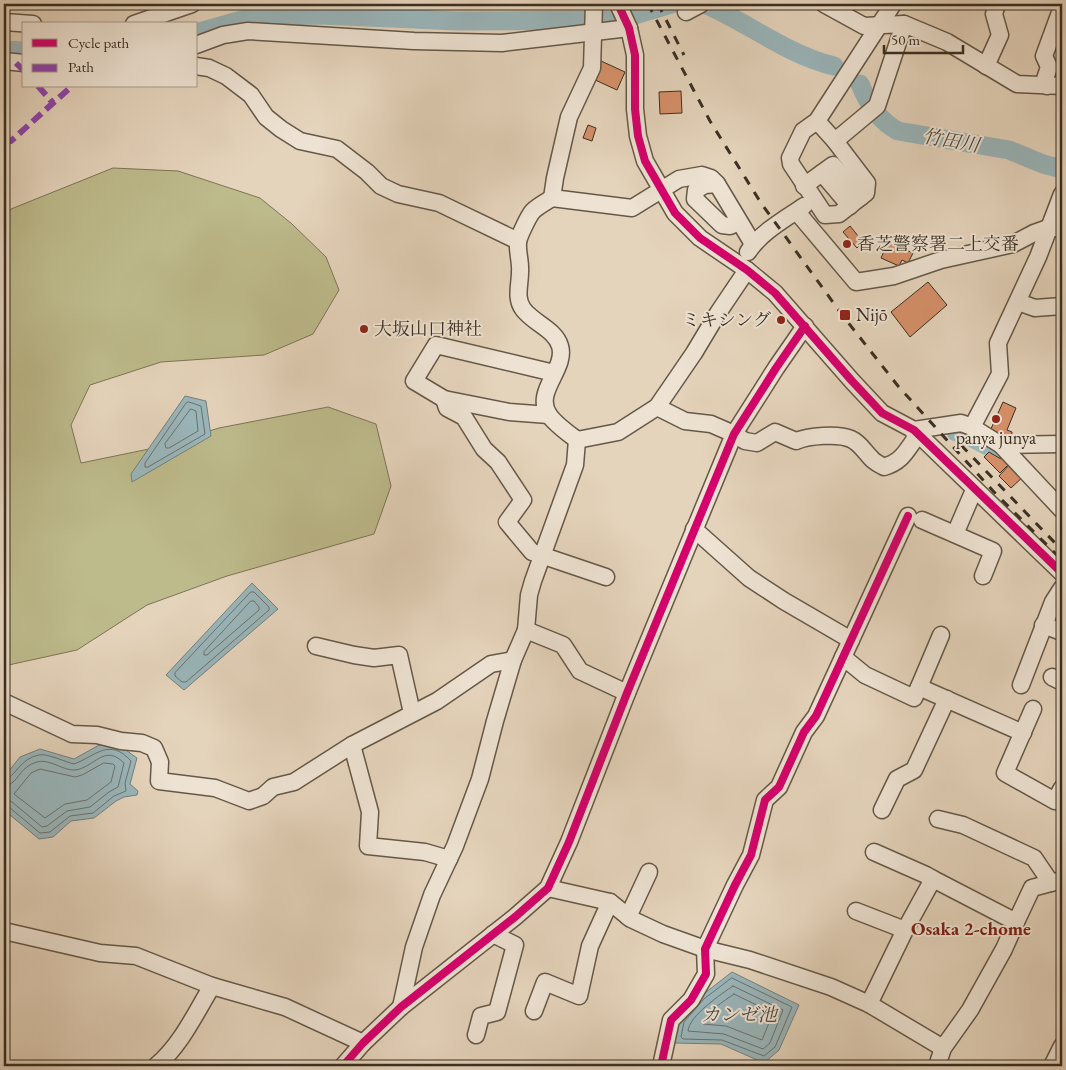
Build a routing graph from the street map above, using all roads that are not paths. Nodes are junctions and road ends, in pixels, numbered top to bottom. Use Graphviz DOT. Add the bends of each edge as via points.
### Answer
graph roads {
  1 [pos="192,4"];
  2 [pos="594,4"];
  3 [pos="618,4"];
  4 [pos="824,4"];
  5 [pos="893,4"];
  6 [pos="997,4"];
  7 [pos="1062,7"];
  8 [pos="4,22"];
  9 [pos="140,22"];
  10 [pos="22,23"];
  11 [pos="904,24"];
  12 [pos="878,26"];
  13 [pos="628,28"];
  14 [pos="593,31"];
  15 [pos="198,44"];
  16 [pos="4,61"];
  17 [pos="22,63"];
  18 [pos="198,66"];
  19 [pos="986,66"];
  20 [pos="1055,86"];
  21 [pos="817,121"];
  22 [pos="835,141"];
  23 [pos="717,184"];
  24 [pos="804,186"];
  25 [pos="661,190"];
  26 [pos="1062,194"];
  27 [pos="552,198"];
  28 [pos="814,199"];
  29 [pos="855,201"];
  30 [pos="797,212"];
  31 [pos="739,222"];
  32 [pos="1055,228"];
  33 [pos="518,241"];
  34 [pos="753,244"];
  35 [pos="743,268"];
  36 [pos="1018,302"];
  37 [pos="1062,306"];
  38 [pos="805,326"];
  39 [pos="554,373"];
  40 [pos="444,398"];
  41 [pos="657,407"];
  42 [pos="549,415"];
  43 [pos="972,427"];
  44 [pos="914,430"];
  45 [pos="734,434"];
  46 [pos="577,440"];
  47 [pos="1062,444"];
  48 [pos="1006,450"];
  49 [pos="974,490"];
  50 [pos="1062,510"];
  51 [pos="694,529"];
  52 [pos="955,534"];
  53 [pos="542,555"];
  54 [pos="1062,573"];
  55 [pos="983,576"];
  56 [pos="606,577"];
  57 [pos="1062,588"];
  58 [pos="1044,625"];
  59 [pos="526,630"];
  60 [pos="1062,632"];
  61 [pos="941,635"];
  62 [pos="851,640"];
  63 [pos="316,646"];
  64 [pos="843,657"];
  65 [pos="513,660"];
  66 [pos="1021,685"];
  67 [pos="919,687"];
  68 [pos="627,693"];
  69 [pos="947,699"];
  70 [pos="4,702"];
  71 [pos="1034,709"];
  72 [pos="412,713"];
  73 [pos="1023,733"];
  74 [pos="352,745"];
  75 [pos="1062,788"];
  76 [pos="882,810"];
  77 [pos="938,819"];
  78 [pos="874,852"];
  79 [pos="449,859"];
  80 [pos="649,872"];
  81 [pos="933,879"];
  82 [pos="1056,881"];
  83 [pos="548,888"];
  84 [pos="610,902"];
  85 [pos="856,911"];
  86 [pos="628,917"];
  87 [pos="1016,922"];
  88 [pos="905,930"];
  89 [pos="4,931"];
  90 [pos="493,934"];
  91 [pos="705,949"];
  92 [pos="212,986"];
  93 [pos="869,1004"];
  94 [pos="401,1007"];
  95 [pos="534,1010"];
  96 [pos="476,1035"];
  97 [pos="363,1043"];
  98 [pos="1062,1046"];
  99 [pos="943,1048"];
  100 [pos="156,1066"];
  101 [pos="343,1066"];
  102 [pos="661,1066"];
  103 [pos="937,1066"];
  104 [pos="1052,1066"];
  1 -- 9 [label="street"];
  2 -- 14 [label="street"];
  3 -- 13 [label="street"];
  4 -- 12 [label="street" via="864,26"];
  5 -- 12 [label="street"];
  6 -- 19 [label="street" via="994,14 1000,35"];
  7 -- 20 [label="street" via="1044,56 1049,67 1045,79"];
  8 -- 10 [label="street"];
  11 -- 12 [label="street"];
  11 -- 19 [label="street" via="947,42"];
  11 -- 22 [label="street" via="873,111"];
  12 -- 21 [label="street"];
  13 -- 14 [label="street"];
  13 -- 25 [label="street" via="634,55 638,136 645,161"];
  14 -- 15 [label="street" via="502,43 248,31 223,35"];
  14 -- 27 [label="street" via="592,68 569,117"];
  16 -- 17 [label="street"];
  18 -- 33 [label="street" via="226,76 251,95 266,117 282,129 300,141 336,149 381,186 398,194 439,203"];
  19 -- 20 [label="street" via="1017,84"];
  21 -- 22 [label="street"];
  21 -- 24 [label="street" via="803,132 790,158"];
  22 -- 29 [label="street" via="867,183 866,193"];
  23 -- 25 [label="street" via="702,175 679,179"];
  23 -- 31 [label="street"];
  23 -- 31 [label="street" via="705,184 696,190 695,199 722,225"];
  24 -- 28 [label="street"];
  24 -- 29 [label="street" via="822,173"];
  25 -- 27 [label="street" via="632,208"];
  25 -- 35 [label="street" via="675,213 700,238"];
  26 -- 32 [label="street"];
  27 -- 33 [label="street" via="532,212"];
  28 -- 29 [label="street" via="825,215 839,214"];
  28 -- 30 [label="street"];
  30 -- 32 [label="street" via="856,282 894,276 940,260 1013,244 1034,233"];
  30 -- 34 [label="street"];
  31 -- 34 [label="street"];
  32 -- 36 [label="street"];
  33 -- 39 [label="street" via="519,301 560,345 560,362"];
  34 -- 35 [label="street"];
  35 -- 38 [label="street" via="775,293"];
  35 -- 41 [label="street" via="694,353"];
  36 -- 37 [label="street" via="1034,308"];
  36 -- 43 [label="street" via="998,342 1000,374"];
  38 -- 44 [label="street" via="882,412"];
  38 -- 45 [label="street"];
  39 -- 40 [label="street" via="436,345 414,380"];
  39 -- 42 [label="street" via="544,404"];
  40 -- 42 [label="street" via="509,412"];
  40 -- 53 [label="street" via="446,408 464,418 523,500 507,522 532,552"];
  41 -- 45 [label="street" via="685,421 711,424"];
  41 -- 46 [label="street" via="618,432"];
  42 -- 46 [label="street"];
  43 -- 44 [label="street" via="961,423"];
  43 -- 48 [label="street"];
  44 -- 45 [label="street" via="915,439 906,452 895,464 884,467 850,438 820,436 796,441 776,432 758,443 745,441"];
  44 -- 49 [label="street"];
  45 -- 51 [label="street"];
  46 -- 53 [label="street" via="575,465"];
  47 -- 48 [label="street"];
  48 -- 50 [label="street"];
  49 -- 52 [label="street"];
  49 -- 54 [label="street"];
  51 -- 62 [label="street" via="749,578"];
  51 -- 68 [label="street"];
  52 -- 55 [label="street" via="993,551"];
  52 -- 62 [label="street" via="915,518"];
  53 -- 56 [label="street"];
  53 -- 59 [label="street" via="529,595"];
  57 -- 58 [label="street" via="1052,602"];
  58 -- 60 [label="street"];
  58 -- 66 [label="street"];
  59 -- 65 [label="street"];
  59 -- 68 [label="street" via="563,645 580,671"];
  61 -- 67 [label="street"];
  62 -- 64 [label="street"];
  63 -- 72 [label="street" via="354,656 399,655"];
  64 -- 67 [label="street" via="865,675 914,698"];
  64 -- 91 [label="street" via="779,787 765,800 751,855"];
  65 -- 72 [label="street" via="491,664 437,701"];
  65 -- 79 [label="street" via="480,779"];
  67 -- 69 [label="street"];
  68 -- 83 [label="street"];
  69 -- 73 [label="street"];
  69 -- 76 [label="street" via="914,770 897,779"];
  70 -- 74 [label="street" via="72,734 97,735 154,748 160,762 159,781 215,788 248,801 273,787 294,782"];
  71 -- 73 [label="street"];
  72 -- 74 [label="street"];
  73 -- 75 [label="street" via="1005,773 1055,802"];
  74 -- 79 [label="street" via="370,812 368,846 425,852"];
  77 -- 82 [label="street" via="963,825 1034,858"];
  78 -- 81 [label="street"];
  79 -- 94 [label="street" via="414,947"];
  80 -- 86 [label="street"];
  81 -- 87 [label="street"];
  81 -- 88 [label="street"];
  82 -- 87 [label="street" via="1032,888"];
  83 -- 84 [label="street"];
  83 -- 90 [label="street"];
  84 -- 86 [label="street"];
  84 -- 95 [label="street" via="590,946 579,996 545,982"];
  85 -- 88 [label="street"];
  86 -- 91 [label="street"];
  87 -- 99 [label="street" via="970,1010"];
  88 -- 93 [label="street"];
  89 -- 92 [label="street" via="100,953 136,956"];
  90 -- 94 [label="street"];
  90 -- 96 [label="street" via="515,945 497,1012 482,1016"];
  91 -- 93 [label="street" via="831,987"];
  91 -- 102 [label="street" via="706,974 691,1000 671,1020"];
  92 -- 97 [label="street" via="284,1008"];
  92 -- 100 [label="street" via="178,1042"];
  93 -- 99 [label="street"];
  94 -- 97 [label="street"];
  97 -- 101 [label="street"];
  98 -- 104 [label="street"];
  99 -- 103 [label="street"];
}
